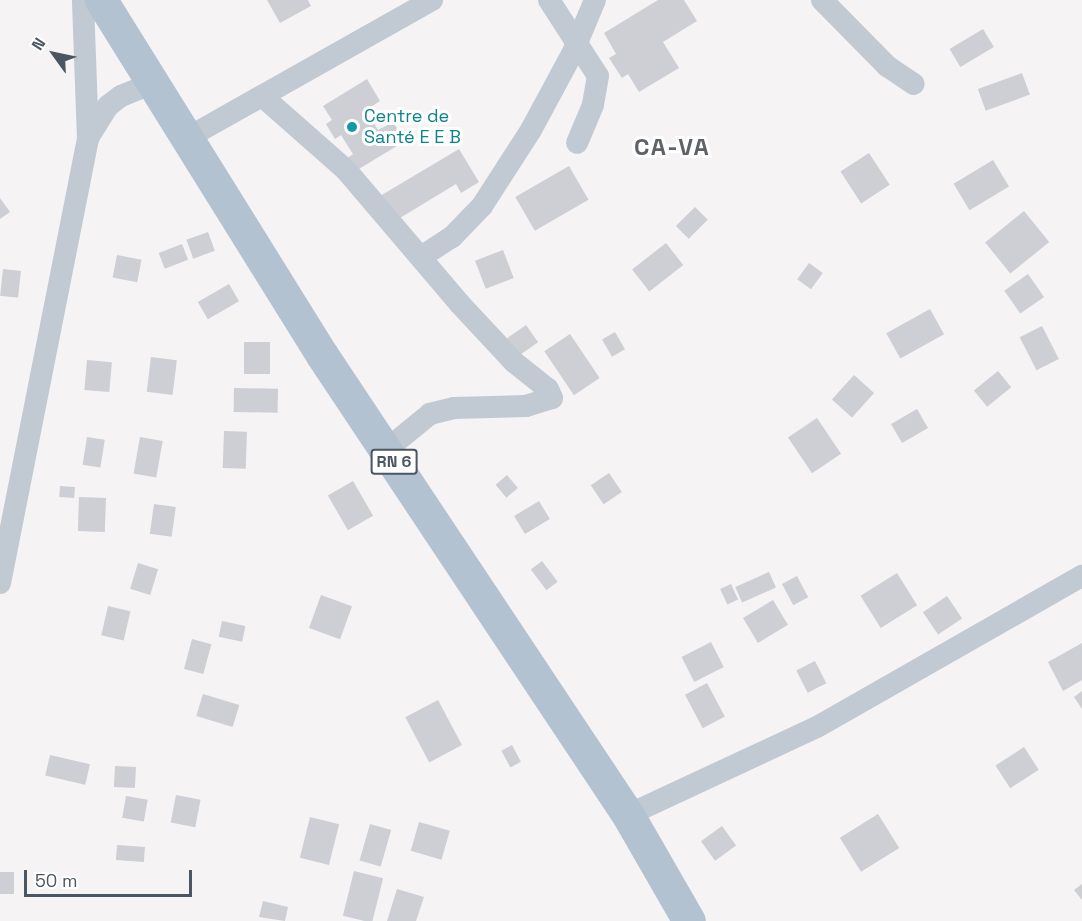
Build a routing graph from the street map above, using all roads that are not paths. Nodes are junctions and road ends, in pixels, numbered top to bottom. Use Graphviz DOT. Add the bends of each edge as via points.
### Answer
graph roads {
  1 [pos="83,0"];
  2 [pos="101,0"];
  3 [pos="432,0"];
  4 [pos="549,0"];
  5 [pos="595,0"];
  6 [pos="822,0"];
  7 [pos="578,41"];
  8 [pos="156,82"];
  9 [pos="914,84"];
  10 [pos="262,96"];
  11 [pos="189,137"];
  12 [pos="88,139"];
  13 [pos="577,143"];
  14 [pos="421,257"];
  15 [pos="386,450"];
  16 [pos="1082,576"];
  17 [pos="0,583"];
  18 [pos="628,815"];
  19 [pos="689,921"];
  1 -- 12 [label="street"];
  2 -- 8 [label="main road, RN 6"];
  3 -- 10 [label="street"];
  4 -- 7 [label="street"];
  5 -- 7 [label="street"];
  6 -- 9 [label="street" via="886,66"];
  7 -- 13 [label="street" via="598,76 593,105"];
  7 -- 14 [label="street" via="531,130 482,206 452,237"];
  8 -- 11 [label="main road, RN 6"];
  8 -- 12 [label="street" via="121,96 108,106"];
  10 -- 11 [label="street"];
  10 -- 14 [label="street" via="346,170"];
  11 -- 15 [label="main road, RN 6" via="322,355"];
  12 -- 17 [label="street"];
  14 -- 15 [label="street" via="459,303 514,362 548,389 552,398 526,406 454,408 429,414"];
  15 -- 18 [label="main road, RN 6"];
  16 -- 18 [label="street" via="817,728"];
  18 -- 19 [label="main road, RN 6"];
}
